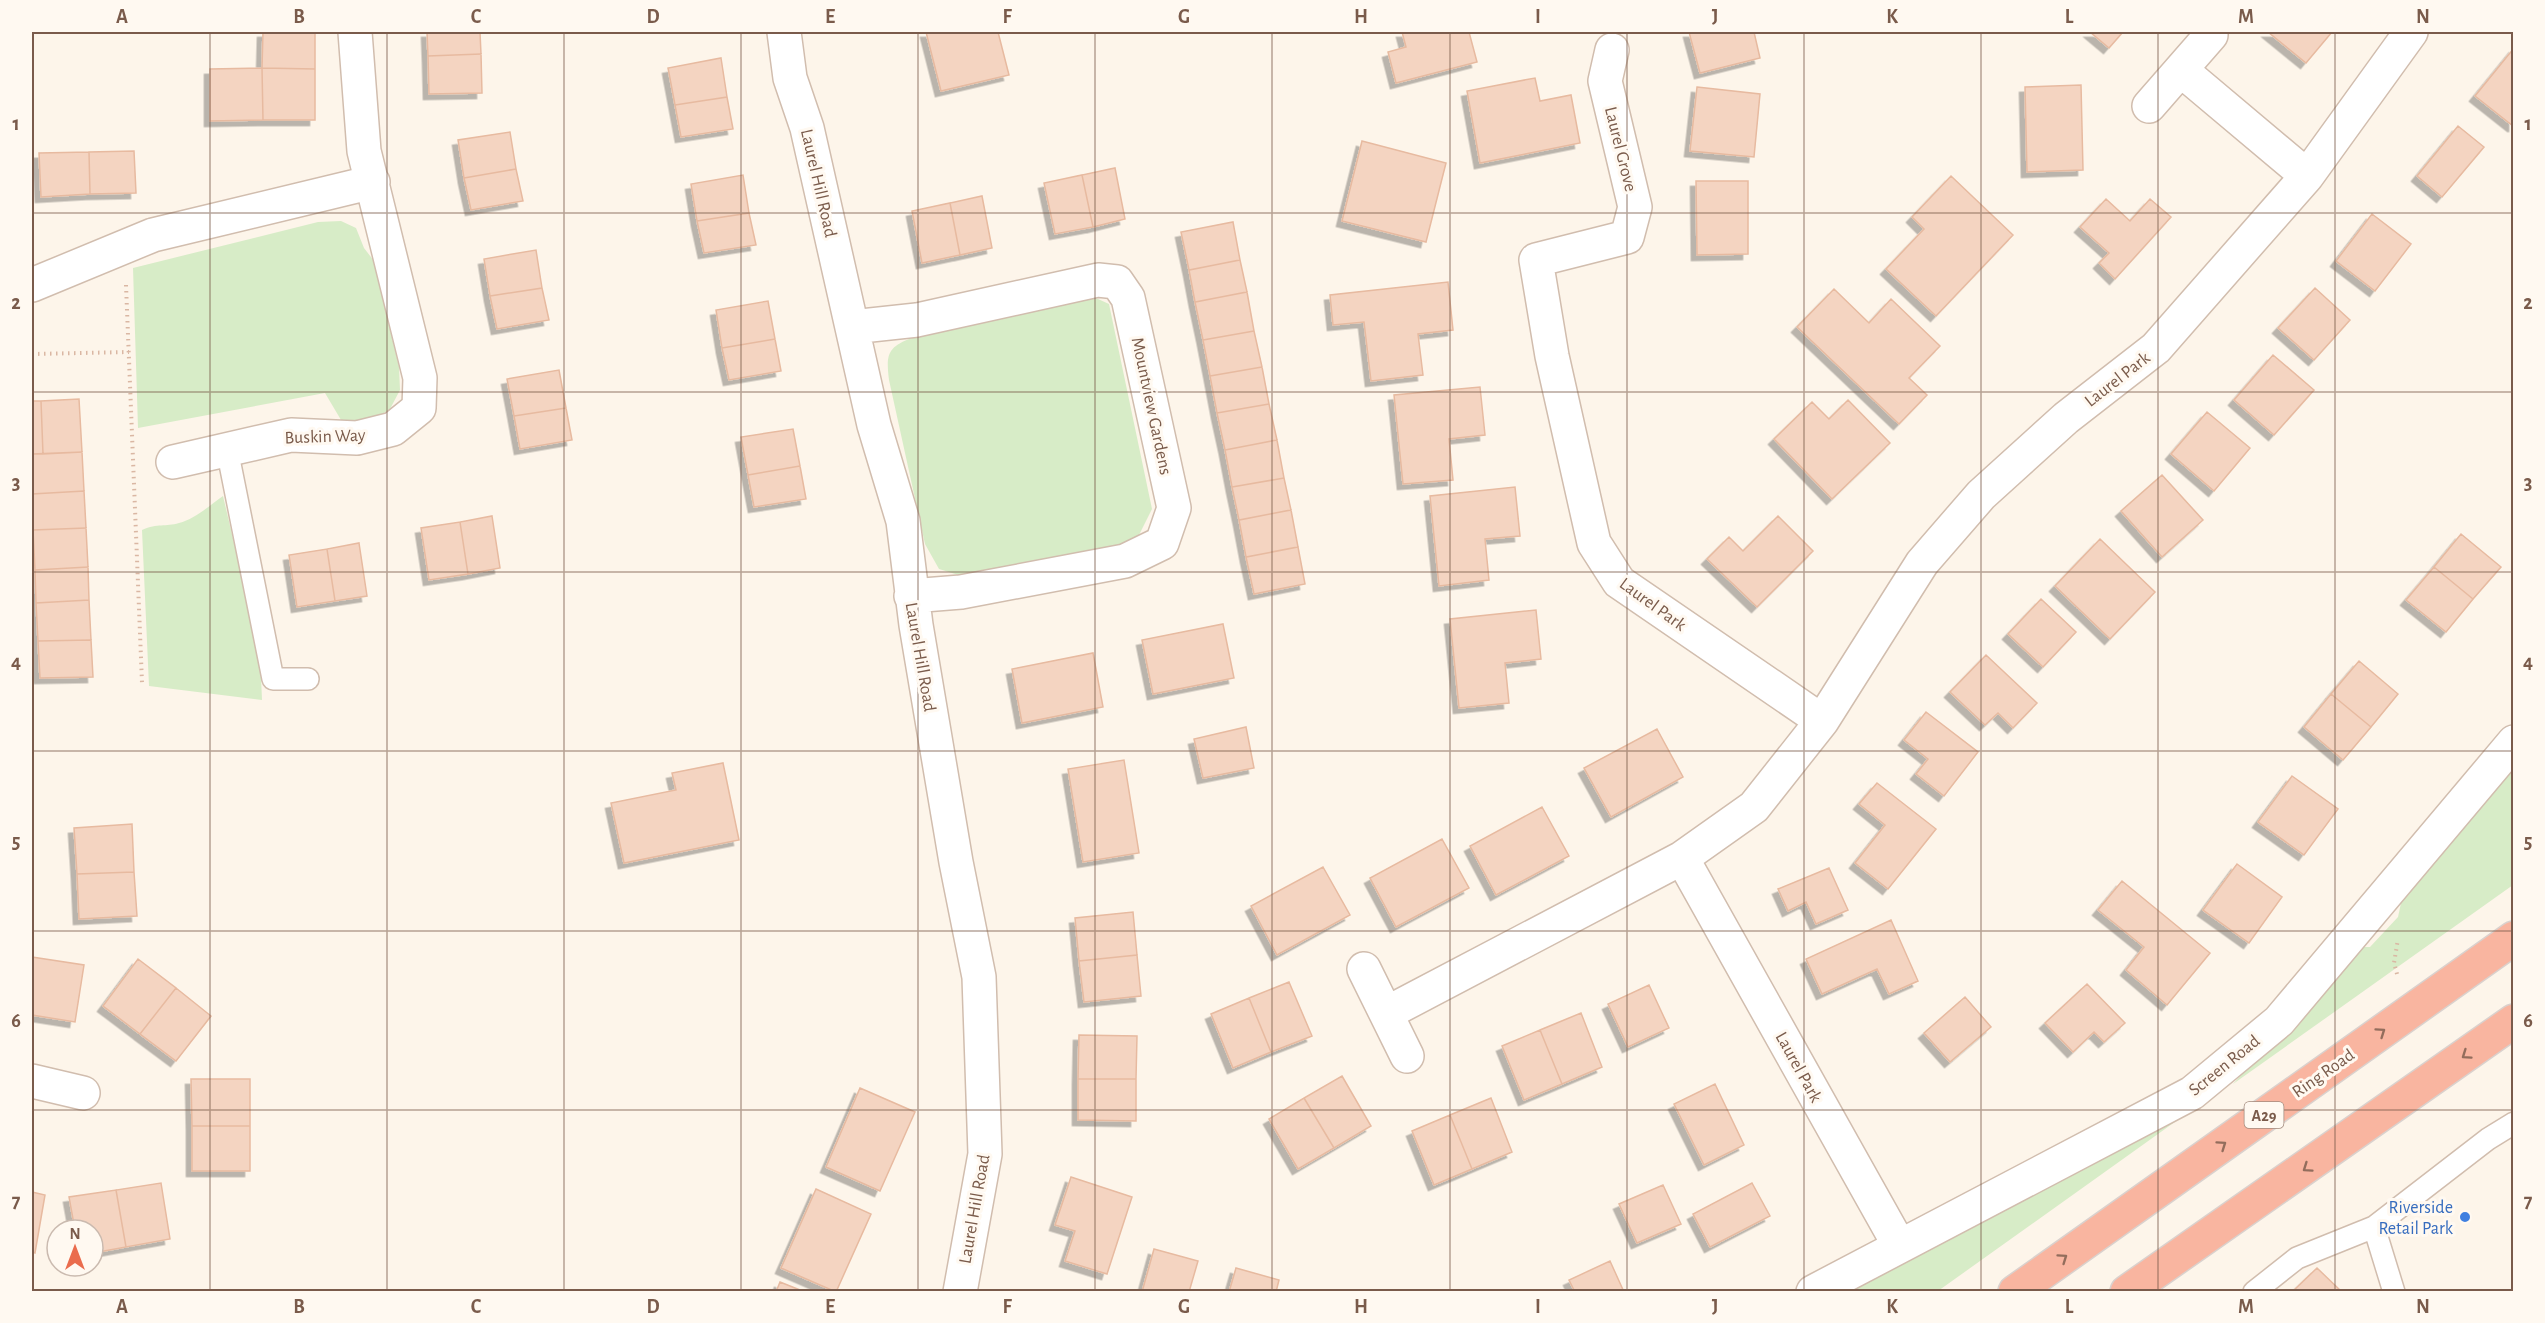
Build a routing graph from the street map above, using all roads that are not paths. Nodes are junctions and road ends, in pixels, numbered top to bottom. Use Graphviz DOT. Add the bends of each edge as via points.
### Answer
graph roads {
  1 [pos="355,32"];
  2 [pos="784,32"];
  3 [pos="2411,32"];
  4 [pos="2211,35"];
  5 [pos="1612,51"];
  6 [pos="2181,70"];
  7 [pos="2149,106"];
  8 [pos="2307,176"];
  9 [pos="373,182"];
  10 [pos="32,285"];
  11 [pos="852,327"];
  12 [pos="1552,356"];
  13 [pos="227,448"];
  14 [pos="173,462"];
  15 [pos="911,596"];
  16 [pos="308,679"];
  17 [pos="1822,721"];
  18 [pos="2514,742"];
  19 [pos="1682,858"];
  20 [pos="2514,938"];
  21 [pos="1364,969"];
  22 [pos="1387,1013"];
  23 [pos="2514,1021"];
  24 [pos="1407,1056"];
  25 [pos="32,1081"];
  26 [pos="83,1093"];
  27 [pos="2514,1123"];
  28 [pos="2374,1227"];
  29 [pos="1899,1245"];
  30 [pos="960,1292"];
  31 [pos="1813,1292"];
  32 [pos="2015,1292"];
  33 [pos="2127,1292"];
  34 [pos="2254,1292"];
  35 [pos="2394,1292"];
  1 -- 9 [label="street, Buskin Way" via="364,151"];
  2 -- 11 [label="street, Laurel Hill Road" via="790,78 807,128"];
  3 -- 8 [label="street, Laurel Park"];
  4 -- 6 [label="street"];
  5 -- 12 [label="street, Laurel Grove" via="1605,81 1635,207 1627,237 1536,260"];
  6 -- 7 [label="street"];
  6 -- 8 [label="street"];
  8 -- 17 [label="street, Laurel Park" via="2156,348 2066,418 1981,495 1922,562"];
  9 -- 10 [label="street" via="153,235"];
  9 -- 13 [label="street, Buskin Way" via="420,378 419,408 393,429 357,438 291,435"];
  11 -- 15 [label="street, Laurel Hill Road" via="874,425 903,521"];
  11 -- 15 [label="street, Mountview Gardens" via="917,320 1098,280 1117,282 1128,298 1167,474 1174,508 1162,543 1125,561 961,592"];
  12 -- 17 [label="street, Laurel Park" via="1594,543 1619,582"];
  13 -- 14 [label="street, Buskin Way"];
  13 -- 16 [label="lane" via="273,679"];
  15 -- 30 [label="street, Laurel Hill Road" via="979,977 985,1154"];
  17 -- 19 [label="street, Laurel Park" via="1754,807"];
  18 -- 29 [label="street, Screen Road" via="2279,1021 2192,1093"];
  19 -- 22 [label="street, Laurel Park"];
  19 -- 29 [label="street, Laurel Park"];
  32 -- 20 [label="highway, Ring Road / A29, one-way"];
  21 -- 22 [label="street"];
  22 -- 24 [label="street"];
  23 -- 33 [label="highway, one-way"];
  25 -- 26 [label="street"];
  27 -- 28 [label="lane"];
  28 -- 34 [label="lane" via="2297,1258"];
  28 -- 35 [label="lane"];
  29 -- 31 [label="street, Screen Road"];
}
